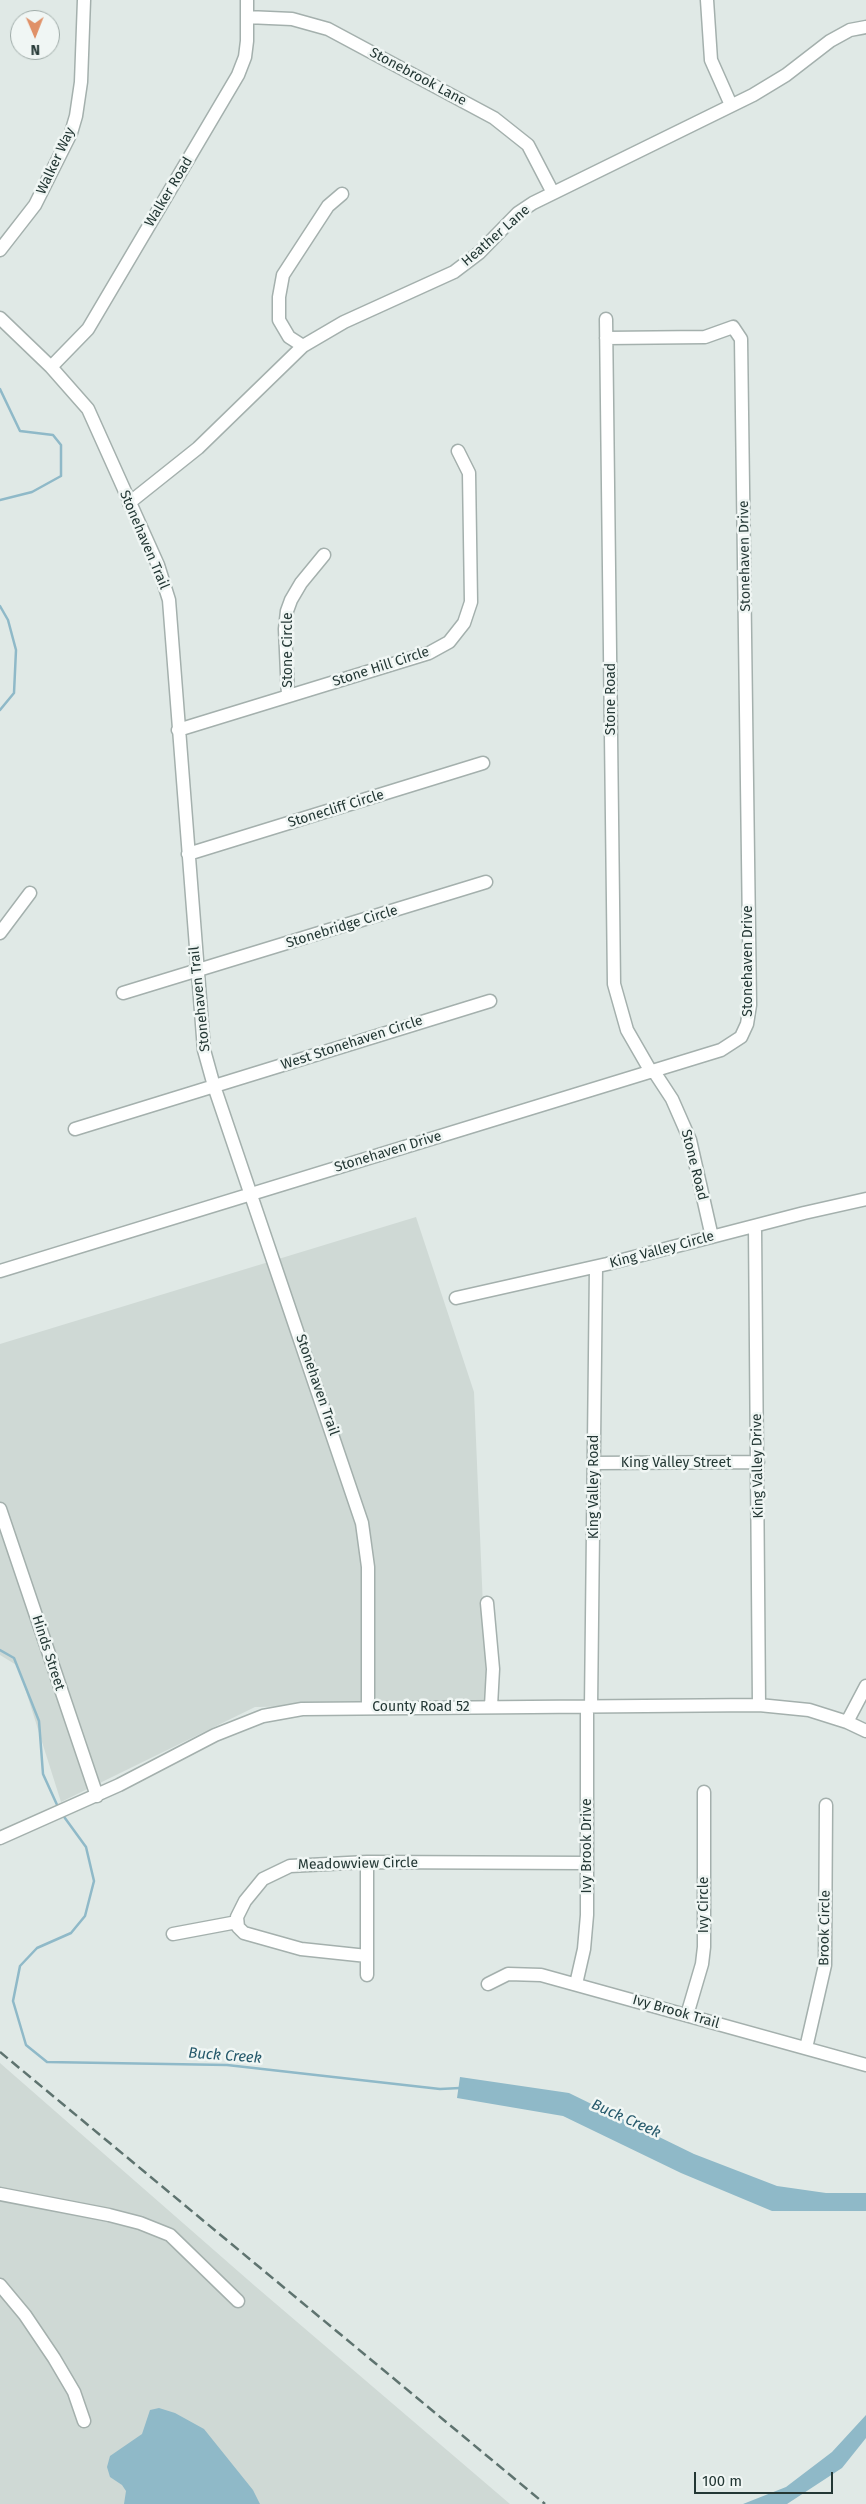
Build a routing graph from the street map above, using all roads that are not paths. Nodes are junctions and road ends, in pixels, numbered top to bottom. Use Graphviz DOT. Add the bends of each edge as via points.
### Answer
graph roads {
  1 [pos="84,0"];
  2 [pos="247,0"];
  3 [pos="707,0"];
  4 [pos="247,17"];
  5 [pos="866,28"];
  6 [pos="730,105"];
  7 [pos="554,193"];
  8 [pos="342,194"];
  9 [pos="0,250"];
  10 [pos="0,318"];
  11 [pos="606,319"];
  12 [pos="606,338"];
  13 [pos="303,346"];
  14 [pos="51,367"];
  15 [pos="458,451"];
  16 [pos="129,503"];
  17 [pos="324,555"];
  18 [pos="288,696"];
  19 [pos="178,730"];
  20 [pos="483,763"];
  21 [pos="188,854"];
  22 [pos="486,882"];
  23 [pos="30,894"];
  24 [pos="0,933"];
  25 [pos="197,970"];
  26 [pos="123,993"];
  27 [pos="490,1001"];
  28 [pos="651,1070"];
  29 [pos="214,1086"];
  30 [pos="74,1129"];
  31 [pos="250,1194"];
  32 [pos="866,1199"];
  33 [pos="755,1227"];
  34 [pos="712,1237"];
  35 [pos="596,1267"];
  36 [pos="0,1271"];
  37 [pos="456,1298"];
  38 [pos="758,1462"];
  39 [pos="594,1463"];
  40 [pos="0,1509"];
  41 [pos="487,1603"];
  42 [pos="866,1686"];
  43 [pos="759,1705"];
  44 [pos="491,1706"];
  45 [pos="368,1707"];
  46 [pos="589,1707"];
  47 [pos="847,1722"];
  48 [pos="866,1731"];
  49 [pos="704,1792"];
  50 [pos="96,1796"];
  51 [pos="826,1805"];
  52 [pos="0,1838"];
  53 [pos="367,1862"];
  54 [pos="587,1863"];
  55 [pos="237,1922"];
  56 [pos="172,1934"];
  57 [pos="367,1956"];
  58 [pos="366,1975"];
  59 [pos="488,1984"];
  60 [pos="576,1984"];
  61 [pos="687,2015"];
  62 [pos="806,2048"];
  63 [pos="866,2065"];
  64 [pos="0,2194"];
  65 [pos="0,2285"];
  66 [pos="238,2301"];
  67 [pos="84,2422"];
  1 -- 9 [label="street, Walker Way" via="81,82 71,133 35,205"];
  2 -- 4 [label="street, Walker Road"];
  3 -- 6 [label="street" via="711,60"];
  4 -- 7 [label="street, Stonebrook Lane" via="292,19 328,29 494,118 528,145"];
  4 -- 14 [label="street, Walker Road" via="245,57 238,76 88,329"];
  5 -- 6 [label="street, Heather Lane" via="840,34 770,86"];
  6 -- 7 [label="street, Heather Lane"];
  7 -- 13 [label="street, Heather Lane" via="518,213 479,253 454,272 344,322"];
  8 -- 13 [label="street" via="328,206 283,274 279,320 289,337"];
  10 -- 14 [label="street, Stonehaven Trail"];
  11 -- 12 [label="street, Stone Road"];
  12 -- 28 [label="street, Stone Road" via="614,984 627,1030"];
  12 -- 28 [label="street, Stonehaven Drive" via="705,337 733,327 741,340 749,1013 745,1031 734,1043 721,1050"];
  13 -- 16 [label="street, Heather Lane" via="198,448"];
  14 -- 16 [label="street, Stonehaven Trail" via="88,409"];
  15 -- 18 [label="street, Stone Hill Circle" via="469,472 472,583 471,608 457,633 449,642 429,653"];
  16 -- 19 [label="street, Stonehaven Trail" via="158,566 169,600"];
  17 -- 18 [label="street, Stone Circle" via="301,584 287,612"];
  18 -- 19 [label="street, Stone Hill Circle"];
  19 -- 21 [label="street, Stonehaven Trail"];
  20 -- 21 [label="street, Stonecliff Circle"];
  21 -- 25 [label="street, Stonehaven Trail"];
  22 -- 25 [label="street, Stonebridge Circle"];
  23 -- 24 [label="street"];
  25 -- 26 [label="street, Stonebridge Circle"];
  25 -- 29 [label="street, Stonehaven Trail" via="204,1050"];
  27 -- 29 [label="street, West Stonehaven Circle"];
  28 -- 31 [label="street, Stonehaven Drive"];
  28 -- 34 [label="street, Stone Road" via="672,1099 690,1140"];
  29 -- 30 [label="street, West Stonehaven Circle"];
  29 -- 31 [label="street, Stonehaven Trail"];
  31 -- 36 [label="street, Stonehaven Drive"];
  31 -- 45 [label="street, Stonehaven Trail" via="362,1523 368,1567"];
  32 -- 33 [label="street, King Valley Circle"];
  33 -- 34 [label="street, King Valley Circle"];
  33 -- 38 [label="street, King Valley Drive"];
  34 -- 35 [label="street, King Valley Circle"];
  35 -- 37 [label="street, King Valley Circle"];
  35 -- 39 [label="street, King Valley Road"];
  38 -- 39 [label="street, King Valley Street"];
  38 -- 43 [label="street, King Valley Drive"];
  39 -- 46 [label="street, King Valley Road"];
  40 -- 50 [label="street, Hinds Street"];
  41 -- 44 [label="street" via="493,1669"];
  42 -- 47 [label="street"];
  43 -- 46 [label="street, County Road 52"];
  43 -- 47 [label="street, County Road 52" via="792,1707"];
  44 -- 45 [label="street, County Road 52"];
  44 -- 46 [label="street, County Road 52"];
  45 -- 50 [label="street, County Road 52" via="302,1709 263,1716 215,1735"];
  46 -- 54 [label="street, Ivy Brook Drive"];
  47 -- 48 [label="street, County Road 52"];
  49 -- 61 [label="street, Ivy Circle" via="704,1947"];
  50 -- 52 [label="street, County Road 52"];
  51 -- 62 [label="street, Brook Circle" via="825,1965"];
  53 -- 54 [label="street, Meadowview Circle"];
  53 -- 55 [label="street, Meadowview Circle" via="303,1864 275,1872 254,1888 239,1910"];
  53 -- 57 [label="street"];
  54 -- 60 [label="street, Ivy Brook Drive" via="586,1935"];
  55 -- 56 [label="street"];
  55 -- 57 [label="street" via="244,1933 282,1944"];
  57 -- 58 [label="street"];
  59 -- 60 [label="street, Ivy Brook Trail" via="502,1976 523,1973"];
  60 -- 61 [label="street, Ivy Brook Trail"];
  61 -- 62 [label="street, Ivy Brook Trail"];
  62 -- 63 [label="street, Ivy Brook Trail"];
  64 -- 66 [label="street" via="109,2215 170,2235"];
  65 -- 67 [label="street" via="54,2358 74,2392"];
}
